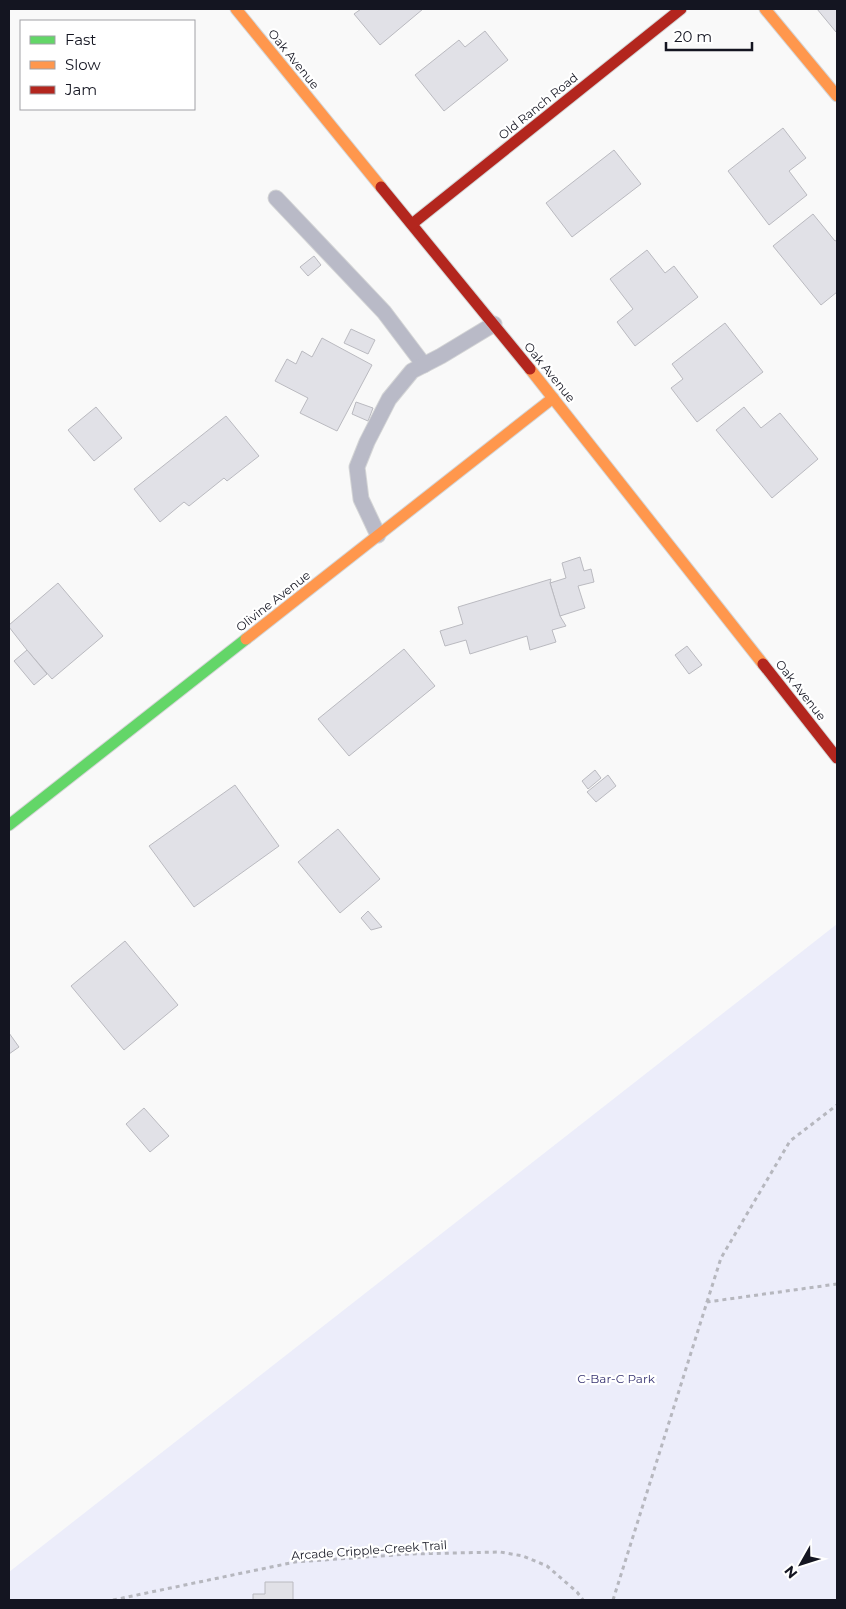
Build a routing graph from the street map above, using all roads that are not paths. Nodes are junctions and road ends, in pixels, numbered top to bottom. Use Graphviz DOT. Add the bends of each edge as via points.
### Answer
graph roads {
  1 [pos="236,9"];
  2 [pos="681,9"];
  3 [pos="765,9"];
  4 [pos="837,96"];
  5 [pos="276,198"];
  6 [pos="412,224"];
  7 [pos="494,324"];
  8 [pos="424,365"];
  9 [pos="554,398"];
  10 [pos="378,535"];
  11 [pos="837,758"];
  12 [pos="9,825"];
  1 -- 6 [label="street, Oak Avenue"];
  2 -- 6 [label="street, Old Ranch Road"];
  3 -- 4 [label="street"];
  5 -- 8 [label="lane" via="384,312"];
  6 -- 7 [label="street, Oak Avenue"];
  7 -- 8 [label="lane"];
  7 -- 9 [label="street, Oak Avenue"];
  8 -- 10 [label="lane" via="412,371 389,399 357,467 361,499"];
  9 -- 10 [label="street, Olivine Avenue"];
  9 -- 11 [label="street, Oak Avenue"];
  10 -- 12 [label="street, Olivine Avenue"];
}
